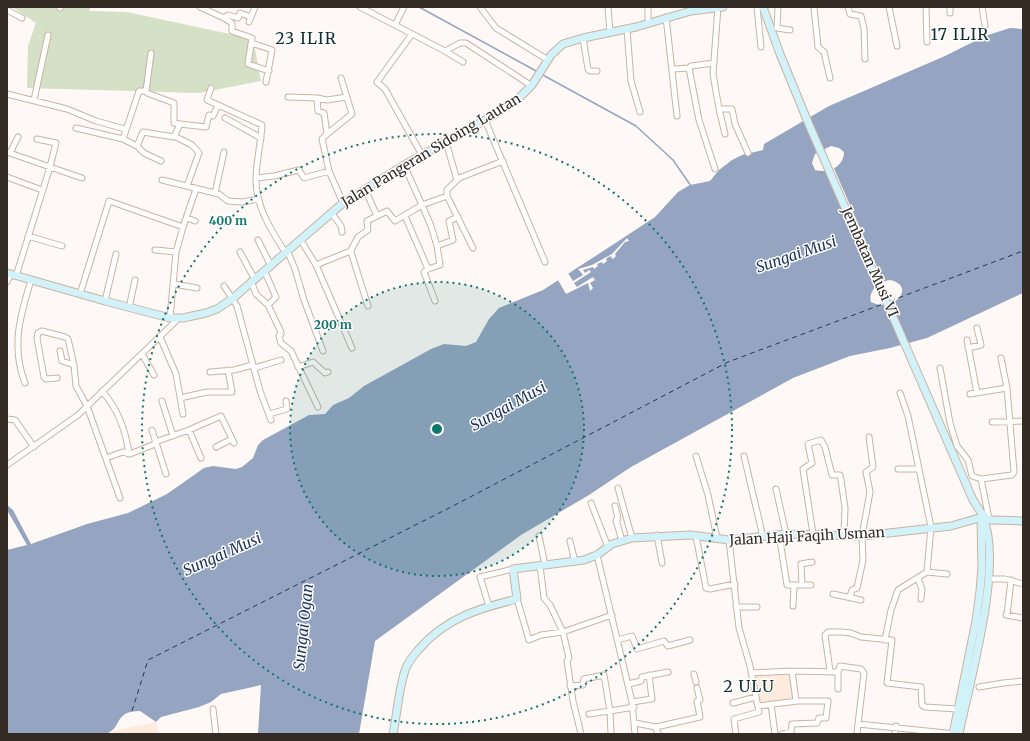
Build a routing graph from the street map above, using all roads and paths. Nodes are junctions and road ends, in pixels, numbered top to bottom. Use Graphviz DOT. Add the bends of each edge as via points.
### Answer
graph roads {
  1 [pos="200,7"];
  2 [pos="255,7"];
  3 [pos="360,7"];
  4 [pos="480,7"];
  5 [pos="608,7"];
  6 [pos="648,7"];
  7 [pos="718,7"];
  8 [pos="723,7"];
  9 [pos="757,7"];
  10 [pos="763,7"];
  11 [pos="778,7"];
  12 [pos="814,7"];
  13 [pos="848,7"];
  14 [pos="889,7"];
  15 [pos="926,7"];
  16 [pos="950,7"];
  17 [pos="982,7"];
  18 [pos="403,9"];
  19 [pos="7,10"];
  20 [pos="240,10"];
  21 [pos="950,13"];
  22 [pos="666,17"];
  23 [pos="22,18"];
  24 [pos="224,18"];
  25 [pos="648,24"];
  26 [pos="395,25"];
  27 [pos="984,25"];
  28 [pos="627,29"];
  29 [pos="790,30"];
  30 [pos="610,33"];
  31 [pos="412,34"];
  32 [pos="48,35"];
  33 [pos="583,38"];
  34 [pos="927,42"];
  35 [pos="252,43"];
  36 [pos="897,46"];
  37 [pos="761,47"];
  38 [pos="445,51"];
  39 [pos="151,53"];
  40 [pos="865,59"];
  41 [pos="463,62"];
  42 [pos="546,63"];
  43 [pos="714,63"];
  44 [pos="689,68"];
  45 [pos="673,69"];
  46 [pos="269,71"];
  47 [pos="597,71"];
  48 [pos="341,78"];
  49 [pos="830,78"];
  50 [pos="266,82"];
  51 [pos="532,85"];
  52 [pos="211,88"];
  53 [pos="146,91"];
  54 [pos="7,94"];
  55 [pos="288,97"];
  56 [pos="347,97"];
  57 [pos="317,98"];
  58 [pos="34,100"];
  59 [pos="218,105"];
  60 [pos="719,109"];
  61 [pos="640,112"];
  62 [pos="677,116"];
  63 [pos="225,118"];
  64 [pos="485,120"];
  65 [pos="96,121"];
  66 [pos="180,124"];
  67 [pos="76,128"];
  68 [pos="125,129"];
  69 [pos="92,131"];
  70 [pos="327,134"];
  71 [pos="725,134"];
  72 [pos="18,136"];
  73 [pos="174,136"];
  74 [pos="37,139"];
  75 [pos="123,139"];
  76 [pos="260,140"];
  77 [pos="446,142"];
  78 [pos="137,146"];
  79 [pos="9,152"];
  80 [pos="224,152"];
  81 [pos="748,153"];
  82 [pos="422,155"];
  83 [pos="161,161"];
  84 [pos="503,161"];
  85 [pos="404,166"];
  86 [pos="50,167"];
  87 [pos="715,169"];
  88 [pos="329,171"];
  89 [pos="7,177"];
  90 [pos="82,178"];
  91 [pos="256,178"];
  92 [pos="162,180"];
  93 [pos="457,180"];
  94 [pos="186,186"];
  95 [pos="365,189"];
  96 [pos="42,190"];
  97 [pos="196,190"];
  98 [pos="215,193"];
  99 [pos="447,196"];
  100 [pos="258,199"];
  101 [pos="343,203"];
  102 [pos="422,205"];
  103 [pos="330,214"];
  104 [pos="377,216"];
  105 [pos="405,216"];
  106 [pos="458,217"];
  107 [pos="187,218"];
  108 [pos="195,221"];
  109 [pos="183,227"];
  110 [pos="342,232"];
  111 [pos="28,236"];
  112 [pos="300,239"];
  113 [pos="258,240"];
  114 [pos="62,246"];
  115 [pos="437,246"];
  116 [pos="474,248"];
  117 [pos="156,250"];
  118 [pos="286,251"];
  119 [pos="176,252"];
  120 [pos="240,252"];
  121 [pos="350,252"];
  122 [pos="116,254"];
  123 [pos="545,262"];
  124 [pos="270,264"];
  125 [pos="316,265"];
  126 [pos="428,269"];
  127 [pos="264,270"];
  128 [pos="11,274"];
  129 [pos="253,279"];
  130 [pos="31,280"];
  131 [pos="135,280"];
  132 [pos="7,282"];
  133 [pos="174,284"];
  134 [pos="224,286"];
  135 [pos="197,288"];
  136 [pos="80,294"];
  137 [pos="232,298"];
  138 [pos="104,301"];
  139 [pos="435,301"];
  140 [pos="268,305"];
  141 [pos="368,306"];
  142 [pos="129,308"];
  143 [pos="170,318"];
  144 [pos="178,319"];
  145 [pos="976,328"];
  146 [pos="160,337"];
  147 [pos="966,340"];
  148 [pos="352,348"];
  149 [pos="968,348"];
  150 [pos="60,350"];
  151 [pos="323,351"];
  152 [pos="142,354"];
  153 [pos="1001,358"];
  154 [pos="281,360"];
  155 [pos="74,365"];
  156 [pos="254,366"];
  157 [pos="298,367"];
  158 [pos="940,368"];
  159 [pos="228,370"];
  160 [pos="210,372"];
  161 [pos="328,372"];
  162 [pos="154,375"];
  163 [pos="57,378"];
  164 [pos="25,383"];
  165 [pos="1006,388"];
  166 [pos="102,391"];
  167 [pos="900,393"];
  168 [pos="977,393"];
  169 [pos="970,394"];
  170 [pos="179,395"];
  171 [pos="162,401"];
  172 [pos="286,401"];
  173 [pos="87,406"];
  174 [pos="318,407"];
  175 [pos="183,414"];
  176 [pos="7,419"];
  177 [pos="1023,421"];
  178 [pos="992,422"];
  179 [pos="1010,422"];
  180 [pos="152,430"];
  181 [pos="190,430"];
  182 [pos="173,436"];
  183 [pos="869,437"];
  184 [pos="155,443"];
  185 [pos="34,447"];
  186 [pos="216,447"];
  187 [pos="129,454"];
  188 [pos="696,456"];
  189 [pos="744,456"];
  190 [pos="106,458"];
  191 [pos="201,458"];
  192 [pos="7,465"];
  193 [pos="919,469"];
  194 [pos="898,470"];
  195 [pos="166,474"];
  196 [pos="981,479"];
  197 [pos="618,488"];
  198 [pos="776,489"];
  199 [pos="120,498"];
  200 [pos="591,503"];
  201 [pos="615,506"];
  202 [pos="983,518"];
  203 [pos="1021,521"];
  204 [pos="930,528"];
  205 [pos="779,534"];
  206 [pos="813,534"];
  207 [pos="844,535"];
  208 [pos="539,536"];
  209 [pos="657,536"];
  210 [pos="693,536"];
  211 [pos="862,536"];
  212 [pos="764,537"];
  213 [pos="632,538"];
  214 [pos="716,538"];
  215 [pos="729,540"];
  216 [pos="570,541"];
  217 [pos="622,541"];
  218 [pos="608,547"];
  219 [pos="597,556"];
  220 [pos="575,562"];
  221 [pos="812,562"];
  222 [pos="662,563"];
  223 [pos="542,566"];
  224 [pos="513,569"];
  225 [pos="927,572"];
  226 [pos="947,574"];
  227 [pos="918,579"];
  228 [pos="988,579"];
  229 [pos="1011,580"];
  230 [pos="735,584"];
  231 [pos="1023,584"];
  232 [pos="794,585"];
  233 [pos="802,585"];
  234 [pos="811,585"];
  235 [pos="833,594"];
  236 [pos="850,597"];
  237 [pos="517,599"];
  238 [pos="920,599"];
  239 [pos="861,600"];
  240 [pos="489,606"];
  241 [pos="793,606"];
  242 [pos="736,607"];
  243 [pos="758,607"];
  244 [pos="612,615"];
  245 [pos="1023,618"];
  246 [pos="563,632"];
  247 [pos="618,640"];
  248 [pos="690,640"];
  249 [pos="885,640"];
  250 [pos="792,671"];
  251 [pos="830,671"];
  252 [pos="668,672"];
  253 [pos="838,672"];
  254 [pos="751,673"];
  255 [pos="694,674"];
  256 [pos="649,675"];
  257 [pos="1023,682"];
  258 [pos="628,684"];
  259 [pos="570,686"];
  260 [pos="979,687"];
  261 [pos="838,689"];
  262 [pos="756,697"];
  263 [pos="796,701"];
  264 [pos="733,703"];
  265 [pos="772,704"];
  266 [pos="633,705"];
  267 [pos="758,706"];
  268 [pos="213,709"];
  269 [pos="957,709"];
  270 [pos="611,711"];
  271 [pos="589,714"];
  272 [pos="635,723"];
  273 [pos="858,724"];
  274 [pos="896,726"];
  275 [pos="656,727"];
  276 [pos="216,734"];
  277 [pos="394,734"];
  278 [pos="582,734"];
  279 [pos="611,734"];
  280 [pos="636,734"];
  281 [pos="658,734"];
  282 [pos="736,734"];
  283 [pos="775,734"];
  284 [pos="782,734"];
  285 [pos="857,734"];
  286 [pos="895,734"];
  287 [pos="956,734"];
  1 -- 24 [label="street"];
  2 -- 20 [label="street" via="250,19"];
  3 -- 26 [label="street"];
  4 -- 42 [label="street" via="496,28"];
  5 -- 30 [label="street"];
  6 -- 25 [label="street"];
  7 -- 8 [label="street"];
  7 -- 22 [label="street" via="691,10"];
  7 -- 43 [label="street"];
  9 -- 37 [label="street"];
  10 -- 202 [label="street, Jembatan Musi VI" via="810,127"];
  11 -- 29 [label="street" via="777,28"];
  12 -- 49 [label="street" via="818,47 824,52"];
  13 -- 40 [label="street" via="850,14 861,16"];
  14 -- 36 [label="street"];
  15 -- 34 [label="street"];
  16 -- 21 [label="street"];
  17 -- 27 [label="street"];
  18 -- 26 [label="street"];
  19 -- 23 [label="street"];
  20 -- 24 [label="street" via="238,18 227,15"];
  22 -- 25 [label="street"];
  22 -- 45 [label="street"];
  24 -- 35 [label="street" via="232,23 233,32 252,37"];
  25 -- 28 [label="street"];
  26 -- 31 [label="street"];
  28 -- 30 [label="street"];
  28 -- 61 [label="street" via="631,81"];
  30 -- 33 [label="street"];
  31 -- 38 [label="street"];
  31 -- 82 [label="street" via="377,82 385,89"];
  32 -- 58 [label="street"];
  33 -- 42 [label="street" via="563,44"];
  33 -- 47 [label="street" via="588,68 590,71"];
  35 -- 46 [label="street" via="272,49"];
  35 -- 46 [label="street" via="248,64"];
  38 -- 41 [label="street"];
  38 -- 51 [label="street" via="460,43 466,43"];
  39 -- 53 [label="street"];
  42 -- 51 [label="street, Jalan Pangeran Sidoing Lautan"];
  43 -- 44 [label="street"];
  43 -- 60 [label="street" via="713,74"];
  44 -- 45 [label="street"];
  44 -- 87 [label="street" via="698,120"];
  45 -- 62 [label="street"];
  46 -- 50 [label="street"];
  48 -- 56 [label="street"];
  51 -- 64 [label="street, Jalan Pangeran Sidoing Lautan" via="516,101"];
  52 -- 59 [label="street" via="206,100"];
  53 -- 66 [label="street" via="147,94 174,102 174,123"];
  53 -- 68 [label="street" via="139,91"];
  54 -- 58 [label="street"];
  55 -- 57 [label="street"];
  56 -- 57 [label="street" via="327,100"];
  56 -- 70 [label="street" via="351,115"];
  57 -- 70 [label="street" via="318,111 324,113"];
  58 -- 65 [label="street" via="74,111"];
  59 -- 66 [label="street" via="213,116 209,115 206,128"];
  59 -- 76 [label="street" via="261,124"];
  60 -- 71 [label="street"];
  60 -- 81 [label="street" via="732,109"];
  63 -- 76 [label="street"];
  64 -- 77 [label="street, Jalan Pangeran Sidoing Lautan"];
  64 -- 84 [label="street"];
  65 -- 68 [label="street"];
  65 -- 69 [label="street"];
  66 -- 73 [label="street"];
  67 -- 69 [label="street"];
  68 -- 75 [label="street"];
  69 -- 75 [label="street"];
  70 -- 88 [label="street" via="322,139"];
  72 -- 79 [label="street"];
  73 -- 78 [label="street" via="143,132"];
  73 -- 94 [label="street" via="194,146 198,157"];
  74 -- 86 [label="street" via="56,143"];
  75 -- 78 [label="street"];
  76 -- 91 [label="street"];
  77 -- 82 [label="street, Jalan Pangeran Sidoing Lautan"];
  77 -- 93 [label="street"];
  78 -- 83 [label="street" via="142,152"];
  79 -- 86 [label="street"];
  80 -- 98 [label="street"];
  82 -- 85 [label="street, Jalan Pangeran Sidoing Lautan"];
  84 -- 93 [label="street"];
  84 -- 123 [label="street"];
  85 -- 95 [label="street, Jalan Pangeran Sidoing Lautan"];
  85 -- 102 [label="street"];
  86 -- 90 [label="street"];
  86 -- 96 [label="street"];
  88 -- 91 [label="street" via="304,178 297,170"];
  88 -- 101 [label="street"];
  89 -- 96 [label="street"];
  91 -- 100 [label="street"];
  92 -- 94 [label="street"];
  93 -- 99 [label="street" via="447,190"];
  94 -- 97 [label="street"];
  95 -- 101 [label="street, Jalan Pangeran Sidoing Lautan"];
  95 -- 104 [label="street"];
  96 -- 111 [label="street"];
  97 -- 98 [label="street"];
  97 -- 107 [label="street"];
  98 -- 100 [label="street" via="239,202"];
  99 -- 102 [label="street"];
  99 -- 106 [label="street"];
  100 -- 118 [label="street" via="268,224"];
  101 -- 103 [label="street, Jalan Pangeran Sidoing Lautan"];
  102 -- 105 [label="street"];
  102 -- 115 [label="street"];
  103 -- 110 [label="street" via="341,226"];
  103 -- 112 [label="street, Jalan Pangeran Sidoing Lautan"];
  104 -- 105 [label="street" via="388,211 394,221"];
  104 -- 121 [label="street" via="367,221 368,230 358,237"];
  105 -- 126 [label="street"];
  106 -- 115 [label="street" via="449,221 453,241"];
  106 -- 116 [label="street"];
  107 -- 108 [label="street"];
  107 -- 109 [label="street"];
  109 -- 119 [label="street"];
  109 -- 136 [label="street" via="109,201"];
  111 -- 114 [label="street"];
  111 -- 128 [label="street"];
  112 -- 118 [label="street, Jalan Pangeran Sidoing Lautan"];
  112 -- 125 [label="street"];
  113 -- 124 [label="street"];
  115 -- 126 [label="street" via="440,265"];
  117 -- 119 [label="street"];
  118 -- 124 [label="street, Jalan Pangeran Sidoing Lautan"];
  118 -- 151 [label="street" via="295,269"];
  119 -- 133 [label="street"];
  120 -- 129 [label="street"];
  121 -- 125 [label="street"];
  121 -- 141 [label="street"];
  122 -- 138 [label="street"];
  124 -- 127 [label="street, Jalan Pangeran Sidoing Lautan"];
  125 -- 148 [label="street"];
  126 -- 139 [label="street" via="424,272"];
  127 -- 129 [label="street, Jalan Pangeran Sidoing Lautan"];
  127 -- 140 [label="street" via="276,297"];
  128 -- 130 [label="street, Jalan Pangeran Sidoing Lautan"];
  128 -- 132 [label="street"];
  129 -- 137 [label="street, Jalan Pangeran Sidoing Lautan"];
  129 -- 140 [label="street" via="256,294"];
  130 -- 136 [label="street, Jalan Pangeran Sidoing Lautan"];
  130 -- 164 [label="street" via="24,304 17,357"];
  131 -- 142 [label="street"];
  133 -- 135 [label="street"];
  133 -- 143 [label="street"];
  134 -- 137 [label="street"];
  136 -- 138 [label="street, Jalan Pangeran Sidoing Lautan"];
  137 -- 144 [label="street, Jalan Pangeran Sidoing Lautan" via="217,309"];
  137 -- 156 [label="street" via="238,308"];
  138 -- 142 [label="street, Jalan Pangeran Sidoing Lautan"];
  140 -- 157 [label="street" via="281,332 280,341 291,350"];
  142 -- 143 [label="street, Jalan Pangeran Sidoing Lautan"];
  143 -- 144 [label="street, Jalan Pangeran Sidoing Lautan"];
  144 -- 146 [label="street"];
  145 -- 149 [label="street" via="981,345"];
  146 -- 152 [label="street"];
  146 -- 170 [label="street" via="176,374"];
  147 -- 149 [label="street"];
  149 -- 168 [label="street"];
  150 -- 155 [label="street" via="62,361"];
  152 -- 162 [label="street"];
  152 -- 166 [label="street"];
  153 -- 165 [label="street"];
  154 -- 156 [label="street"];
  155 -- 163 [label="street" via="70,344 65,337 39,332 38,345 44,377"];
  155 -- 173 [label="street" via="76,386"];
  156 -- 159 [label="street"];
  156 -- 172 [label="street" via="260,392 270,417 288,409"];
  157 -- 161 [label="street" via="313,362 324,372"];
  157 -- 174 [label="street"];
  158 -- 196 [label="street" via="957,446 968,460 972,476"];
  159 -- 160 [label="street"];
  159 -- 170 [label="street" via="232,390"];
  165 -- 168 [label="street"];
  165 -- 179 [label="street"];
  166 -- 173 [label="street"];
  166 -- 187 [label="street" via="114,404 128,442"];
  167 -- 193 [label="street" via="908,416"];
  168 -- 169 [label="street"];
  170 -- 175 [label="street"];
  171 -- 182 [label="street"];
  173 -- 185 [label="street"];
  173 -- 190 [label="street"];
  176 -- 185 [label="street" via="15,420"];
  177 -- 179 [label="street"];
  178 -- 179 [label="street"];
  179 -- 196 [label="street" via="1014,474"];
  180 -- 184 [label="street"];
  181 -- 182 [label="street"];
  181 -- 186 [label="street" via="222,416 233,441"];
  181 -- 191 [label="street"];
  182 -- 184 [label="street"];
  183 -- 211 [label="street" via="873,467 866,472 870,487"];
  184 -- 187 [label="street"];
  184 -- 195 [label="street"];
  185 -- 192 [label="street"];
  187 -- 190 [label="street" via="123,452"];
  188 -- 214 [label="street" via="708,495"];
  189 -- 212 [label="street"];
  190 -- 199 [label="street"];
  193 -- 194 [label="street"];
  193 -- 204 [label="street"];
  196 -- 202 [label="street"];
  197 -- 213 [label="street"];
  198 -- 205 [label="street"];
  200 -- 218 [label="street"];
  201 -- 217 [label="street"];
  202 -- 203 [label="street, Jalan Haji Faqih Usman"];
  202 -- 204 [label="street, Jalan Haji Faqih Usman"];
  202 -- 228 [label="street, Jembatan Musi VI" via="989,538"];
  202 -- 269 [label="street" via="982,568 976,621"];
  204 -- 211 [label="street, Jalan Haji Faqih Usman"];
  204 -- 225 [label="street"];
  205 -- 206 [label="street, Jalan Haji Faqih Usman"];
  205 -- 212 [label="street, Jalan Haji Faqih Usman"];
  205 -- 232 [label="street" via="786,584"];
  206 -- 207 [label="street, Jalan Haji Faqih Usman"];
  206 -- 207 [label="street" via="802,470 812,463 808,444 821,440 832,475 840,475 845,508"];
  207 -- 211 [label="street, Jalan Haji Faqih Usman"];
  208 -- 223 [label="street"];
  209 -- 210 [label="street, Jalan Haji Faqih Usman"];
  209 -- 213 [label="street, Jalan Haji Faqih Usman"];
  209 -- 222 [label="street"];
  210 -- 214 [label="street, Jalan Haji Faqih Usman"];
  210 -- 230 [label="street" via="706,588 710,590"];
  211 -- 236 [label="street" via="863,560 857,588 852,590"];
  212 -- 215 [label="street, Jalan Haji Faqih Usman"];
  213 -- 217 [label="street, Jalan Haji Faqih Usman"];
  214 -- 215 [label="street, Jalan Haji Faqih Usman"];
  215 -- 230 [label="street"];
  216 -- 220 [label="street"];
  217 -- 218 [label="street, Jalan Haji Faqih Usman"];
  218 -- 219 [label="street, Jalan Haji Faqih Usman"];
  219 -- 220 [label="street, Jalan Haji Faqih Usman"];
  219 -- 244 [label="street"];
  220 -- 223 [label="street, Jalan Haji Faqih Usman"];
  221 -- 233 [label="street" via="800,564"];
  223 -- 224 [label="street, Jalan Haji Faqih Usman"];
  223 -- 246 [label="street" via="544,598"];
  224 -- 237 [label="street"];
  224 -- 240 [label="street" via="480,577"];
  225 -- 226 [label="street"];
  225 -- 227 [label="street"];
  227 -- 238 [label="street" via="922,589"];
  227 -- 249 [label="street" via="898,590"];
  228 -- 229 [label="street"];
  228 -- 287 [label="street, Jembatan Musi VI" via="984,617"];
  229 -- 231 [label="street"];
  229 -- 245 [label="street" via="1006,615"];
  230 -- 242 [label="street"];
  232 -- 233 [label="street"];
  232 -- 241 [label="street"];
  233 -- 234 [label="street"];
  235 -- 236 [label="street"];
  236 -- 239 [label="street"];
  237 -- 240 [label="street"];
  237 -- 246 [label="street" via="529,640 541,635"];
  240 -- 277 [label="street" via="444,625 410,660 404,674"];
  242 -- 243 [label="street"];
  242 -- 254 [label="street"];
  244 -- 246 [label="street"];
  244 -- 247 [label="street"];
  246 -- 259 [label="street" via="569,658 567,661"];
  247 -- 248 [label="street" via="632,636 637,649 664,641 668,646"];
  247 -- 258 [label="street"];
  249 -- 251 [label="street" via="851,633 828,632 825,635"];
  249 -- 269 [label="street" via="893,641 887,683 921,687 924,707"];
  250 -- 251 [label="street"];
  250 -- 254 [label="street"];
  250 -- 263 [label="street"];
  251 -- 253 [label="street"];
  252 -- 256 [label="street"];
  253 -- 261 [label="street"];
  253 -- 273 [label="street" via="840,666 861,670 864,674"];
  254 -- 262 [label="street"];
  255 -- 275 [label="street" via="700,700 697,701 700,717"];
  256 -- 258 [label="street" via="642,677 641,682"];
  256 -- 266 [label="street" via="652,700"];
  257 -- 260 [label="street"];
  258 -- 266 [label="street"];
  259 -- 270 [label="street" via="582,685 584,679 603,675"];
  259 -- 278 [label="street"];
  262 -- 264 [label="street"];
  262 -- 267 [label="street"];
  263 -- 265 [label="street"];
  263 -- 284 [label="street" via="828,700 826,717 820,718 817,723 792,724 791,732"];
  265 -- 267 [label="street"];
  265 -- 283 [label="street"];
  266 -- 270 [label="street"];
  266 -- 272 [label="street"];
  267 -- 282 [label="street" via="758,713 734,719"];
  268 -- 276 [label="street"];
  269 -- 287 [label="street"];
  270 -- 271 [label="street"];
  270 -- 279 [label="street"];
  272 -- 275 [label="street"];
  272 -- 280 [label="street"];
  273 -- 274 [label="street"];
  273 -- 285 [label="street"];
  274 -- 286 [label="street"];
  274 -- 287 [label="street"];
  275 -- 281 [label="street"];
}
